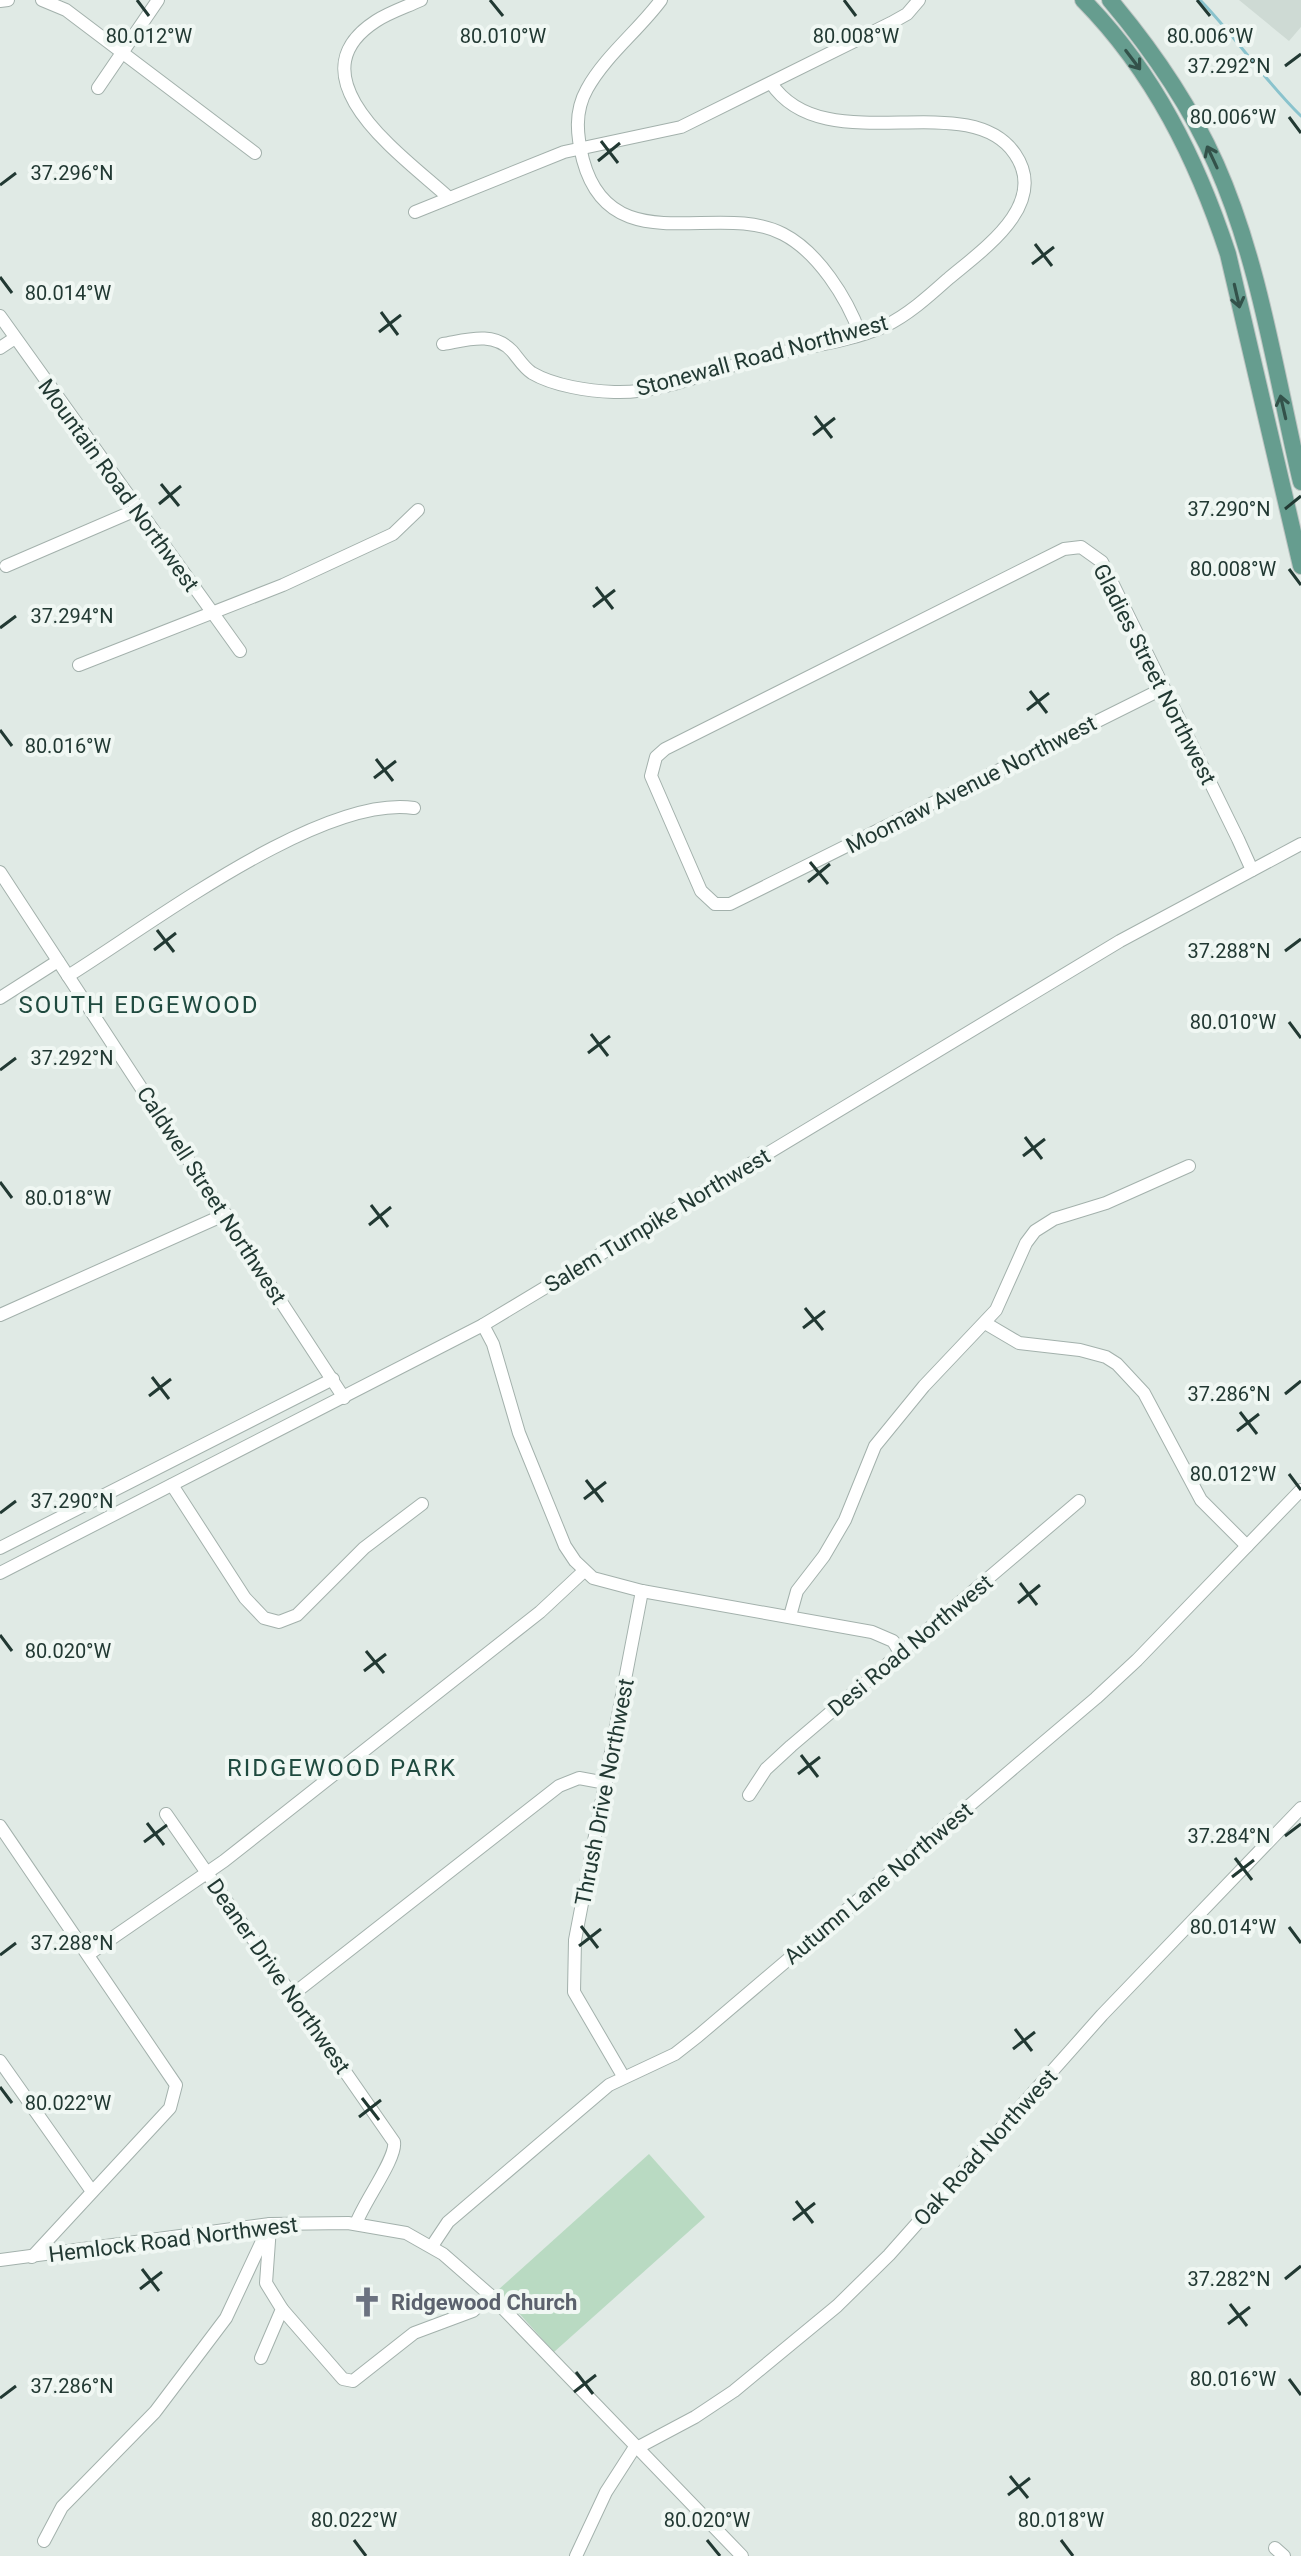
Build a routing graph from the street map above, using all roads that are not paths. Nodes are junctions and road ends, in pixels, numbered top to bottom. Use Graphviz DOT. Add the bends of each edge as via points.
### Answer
graph roads {
  1 [pos="8,0"];
  2 [pos="42,0"];
  3 [pos="158,0"];
  4 [pos="421,0"];
  5 [pos="661,0"];
  6 [pos="919,0"];
  7 [pos="1083,0"];
  8 [pos="1110,0"];
  9 [pos="0,1"];
  10 [pos="123,52"];
  11 [pos="771,83"];
  12 [pos="98,88"];
  13 [pos="580,148"];
  14 [pos="255,153"];
  15 [pos="449,198"];
  16 [pos="415,212"];
  17 [pos="0,316"];
  18 [pos="860,334"];
  19 [pos="15,338"];
  20 [pos="443,344"];
  21 [pos="0,348"];
  22 [pos="1301,482"];
  23 [pos="136,510"];
  24 [pos="418,510"];
  25 [pos="6,566"];
  26 [pos="1301,566"];
  27 [pos="211,613"];
  28 [pos="240,651"];
  29 [pos="79,665"];
  30 [pos="1164,688"];
  31 [pos="414,808"];
  32 [pos="1301,844"];
  33 [pos="1252,870"];
  34 [pos="0,872"];
  35 [pos="735,902"];
  36 [pos="58,961"];
  37 [pos="68,976"];
  38 [pos="0,998"];
  39 [pos="1189,1166"];
  40 [pos="226,1214"];
  41 [pos="0,1315"];
  42 [pos="985,1323"];
  43 [pos="483,1325"];
  44 [pos="333,1379"];
  45 [pos="344,1398"];
  46 [pos="172,1485"];
  47 [pos="1301,1490"];
  48 [pos="1079,1501"];
  49 [pos="422,1504"];
  50 [pos="1247,1546"];
  51 [pos="0,1548"];
  52 [pos="584,1571"];
  53 [pos="0,1573"];
  54 [pos="642,1591"];
  55 [pos="790,1616"];
  56 [pos="901,1654"];
  57 [pos="606,1783"];
  58 [pos="749,1795"];
  59 [pos="1301,1808"];
  60 [pos="166,1814"];
  61 [pos="0,1826"];
  62 [pos="207,1871"];
  63 [pos="89,1954"];
  64 [pos="292,1995"];
  65 [pos="0,2061"];
  66 [pos="623,2076"];
  67 [pos="91,2190"];
  68 [pos="270,2224"];
  69 [pos="356,2224"];
  70 [pos="432,2246"];
  71 [pos="32,2257"];
  72 [pos="0,2260"];
  73 [pos="490,2295"];
  74 [pos="282,2309"];
  75 [pos="261,2358"];
  76 [pos="637,2448"];
  77 [pos="44,2541"];
  78 [pos="576,2556"];
  79 [pos="742,2556"];
  1 -- 9 [label="street"];
  2 -- 10 [label="street" via="66,10"];
  3 -- 10 [label="street"];
  4 -- 15 [label="street" via="374,22 356,40 348,56 345,86 364,119"];
  5 -- 13 [label="street" via="586,91 578,118"];
  6 -- 11 [label="street" via="891,23"];
  7 -- 26 [label="main road, one-way" via="1159,98 1213,208"];
  22 -- 8 [label="main road, one-way" via="1249,261 1216,164 1177,91"];
  10 -- 12 [label="street"];
  10 -- 14 [label="street"];
  11 -- 13 [label="street" via="681,127"];
  11 -- 18 [label="street, Stonewall Road Northwest" via="795,107 827,119 989,132 1006,143 1020,164 1023,194 1001,234 893,322"];
  13 -- 15 [label="street"];
  13 -- 18 [label="street" via="601,193 636,219 666,225 755,225 798,242 817,261"];
  15 -- 16 [label="street"];
  17 -- 19 [label="street, Mountain Road Northwest"];
  18 -- 20 [label="street, Stonewall Road Northwest" via="625,391 571,385 534,374 497,340"];
  19 -- 21 [label="street"];
  19 -- 23 [label="street, Mountain Road Northwest"];
  23 -- 25 [label="street"];
  23 -- 27 [label="street, Mountain Road Northwest"];
  24 -- 27 [label="street" via="393,534"];
  27 -- 28 [label="street, Mountain Road Northwest"];
  27 -- 29 [label="street"];
  30 -- 33 [label="street, Gladies Street Northwest"];
  30 -- 35 [label="street, Moomaw Avenue Northwest"];
  30 -- 35 [label="street, Gladies Street Northwest" via="1102,562 1086,548 1064,549 662,751 651,776 704,896 715,904"];
  31 -- 37 [label="street" via="376,808 297,833"];
  32 -- 33 [label="street, Salem Turnpike Northwest"];
  33 -- 43 [label="street, Salem Turnpike Northwest" via="1120,941"];
  34 -- 36 [label="street, Caldwell Street Northwest"];
  36 -- 37 [label="street, Caldwell Street Northwest"];
  36 -- 38 [label="street"];
  37 -- 40 [label="street, Caldwell Street Northwest"];
  39 -- 42 [label="street" via="1041,1226 1026,1243 1004,1296"];
  40 -- 41 [label="street"];
  40 -- 44 [label="street, Caldwell Street Northwest"];
  42 -- 50 [label="street" via="1019,1343 1080,1350 1117,1364 1144,1393 1201,1500"];
  42 -- 55 [label="street" via="875,1446 845,1520 797,1591"];
  43 -- 45 [label="street, Salem Turnpike Northwest"];
  43 -- 52 [label="street" via="548,1506 565,1546"];
  44 -- 45 [label="street, Caldwell Street Northwest"];
  44 -- 51 [label="street"];
  45 -- 46 [label="street, Salem Turnpike Northwest"];
  46 -- 49 [label="street" via="245,1598 264,1618 279,1622 297,1615 364,1548"];
  46 -- 53 [label="street, Salem Turnpike Northwest"];
  47 -- 50 [label="street, Autumn Lane Northwest"];
  48 -- 56 [label="street, Desi Road Northwest"];
  50 -- 66 [label="street, Autumn Lane Northwest" via="1117,1679 895,1870 687,2045"];
  52 -- 54 [label="street"];
  52 -- 62 [label="street" via="540,1612"];
  54 -- 55 [label="street"];
  54 -- 57 [label="street, Thrush Drive Northwest"];
  55 -- 56 [label="street" via="885,1637"];
  56 -- 58 [label="street, Desi Road Northwest" via="766,1769"];
  57 -- 64 [label="street" via="579,1778 559,1786"];
  57 -- 66 [label="street, Thrush Drive Northwest" via="575,1940 572,1982 579,2004"];
  59 -- 76 [label="street, Oak Road Northwest" via="1216,1893 837,2306 734,2391"];
  60 -- 62 [label="street, Deaner Drive Northwest"];
  61 -- 63 [label="street"];
  62 -- 63 [label="street"];
  62 -- 64 [label="street, Deaner Drive Northwest"];
  63 -- 67 [label="street" via="173,2076 176,2094 170,2108"];
  64 -- 69 [label="street, Deaner Drive Northwest" via="394,2142 394,2153"];
  65 -- 67 [label="street"];
  66 -- 70 [label="street, Autumn Lane Northwest" via="448,2222"];
  67 -- 71 [label="street"];
  68 -- 69 [label="street, Hemlock Road Northwest"];
  68 -- 71 [label="street, Hemlock Road Northwest"];
  68 -- 74 [label="street" via="266,2283"];
  68 -- 77 [label="street" via="226,2318 155,2412 62,2507"];
  69 -- 70 [label="street, Hemlock Road Northwest" via="406,2233"];
  70 -- 73 [label="street, Hemlock Road Northwest"];
  71 -- 72 [label="street, Hemlock Road Northwest"];
  73 -- 74 [label="street" via="473,2311 414,2333 353,2381 343,2379"];
  73 -- 76 [label="street, Hemlock Road Northwest"];
  74 -- 75 [label="street"];
  76 -- 78 [label="street" via="622,2463"];
  76 -- 79 [label="street, Hemlock Road Northwest"];
}
